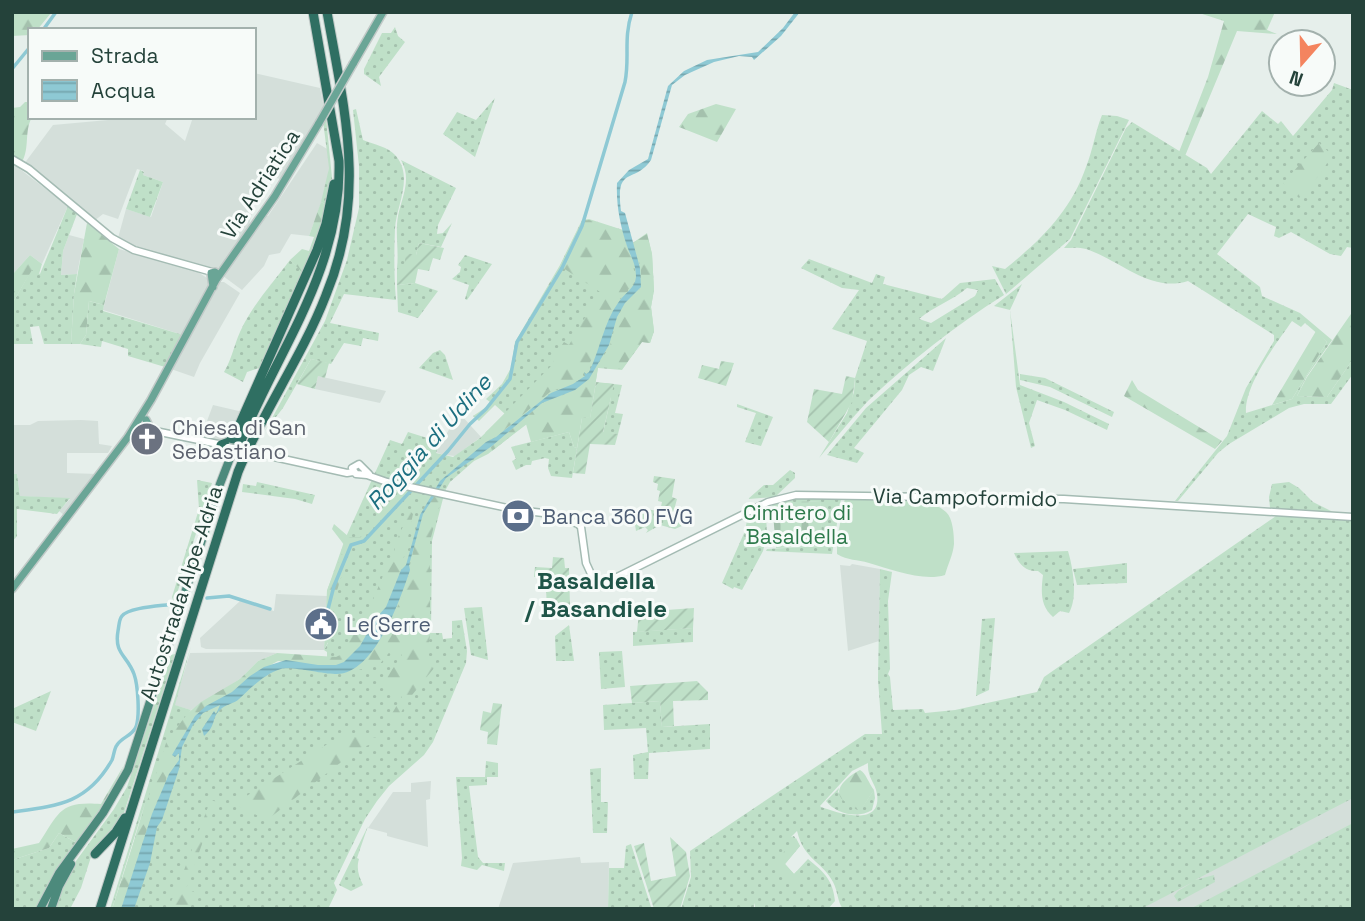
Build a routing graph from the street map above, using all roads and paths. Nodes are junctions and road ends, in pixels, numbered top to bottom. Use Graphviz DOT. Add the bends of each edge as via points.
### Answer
graph roads {
  1 [pos="311,12"];
  2 [pos="327,12"];
  3 [pos="333,12"];
  4 [pos="383,12"];
  5 [pos="12,159"];
  6 [pos="214,278"];
  7 [pos="142,421"];
  8 [pos="142,430"];
  9 [pos="160,432"];
  10 [pos="128,437"];
  11 [pos="229,449"];
  12 [pos="1353,517"];
  13 [pos="12,589"];
  14 [pos="185,598"];
  15 [pos="169,643"];
  16 [pos="140,781"];
  17 [pos="95,854"];
  18 [pos="40,909"];
  19 [pos="51,909"];
  20 [pos="100,909"];
  21 [pos="106,909"];
  1 -- 11 [label="highway" via="334,184 317,250"];
  1 -- 11 [label="highway" via="339,162 337,213 320,273"];
  2 -- 16 [label="highway, Autostrada Alpe-Adria" via="350,158 342,248 322,306 238,472"];
  3 -- 21 [label="highway, Autostrada Alpe-Adria" via="356,157 348,248 322,318 258,437 240,483"];
  4 -- 6 [label="main road, Via Adriatica, bridge" via="295,164 229,264"];
  5 -- 6 [label="main road" via="117,242 203,270"];
  6 -- 7 [label="main road, Via Adriatica"];
  7 -- 8 [label="main road" via="136,427"];
  7 -- 9 [label="main road"];
  7 -- 10 [label="main road, Via Adriatica"];
  8 -- 9 [label="main road"];
  8 -- 10 [label="main road, Via Adriatica"];
  9 -- 11 [label="main road"];
  10 -- 13 [label="main road, Via Adriatica"];
  11 -- 12 [label="main road, Via Campoformido, bridge" via="357,471 415,488 555,515 581,527 586,563 597,587 768,502 796,495 1064,499"];
  11 -- 14 [label="highway"];
  11 -- 15 [label="highway" via="197,537"];
  14 -- 15 [label="highway"];
  14 -- 19 [label="highway" via="128,779 58,886"];
  15 -- 18 [label="highway" via="122,782 59,873"];
  16 -- 17 [label="highway" via="122,824"];
  16 -- 20 [label="highway, Autostrada Alpe-Adria"];
}
